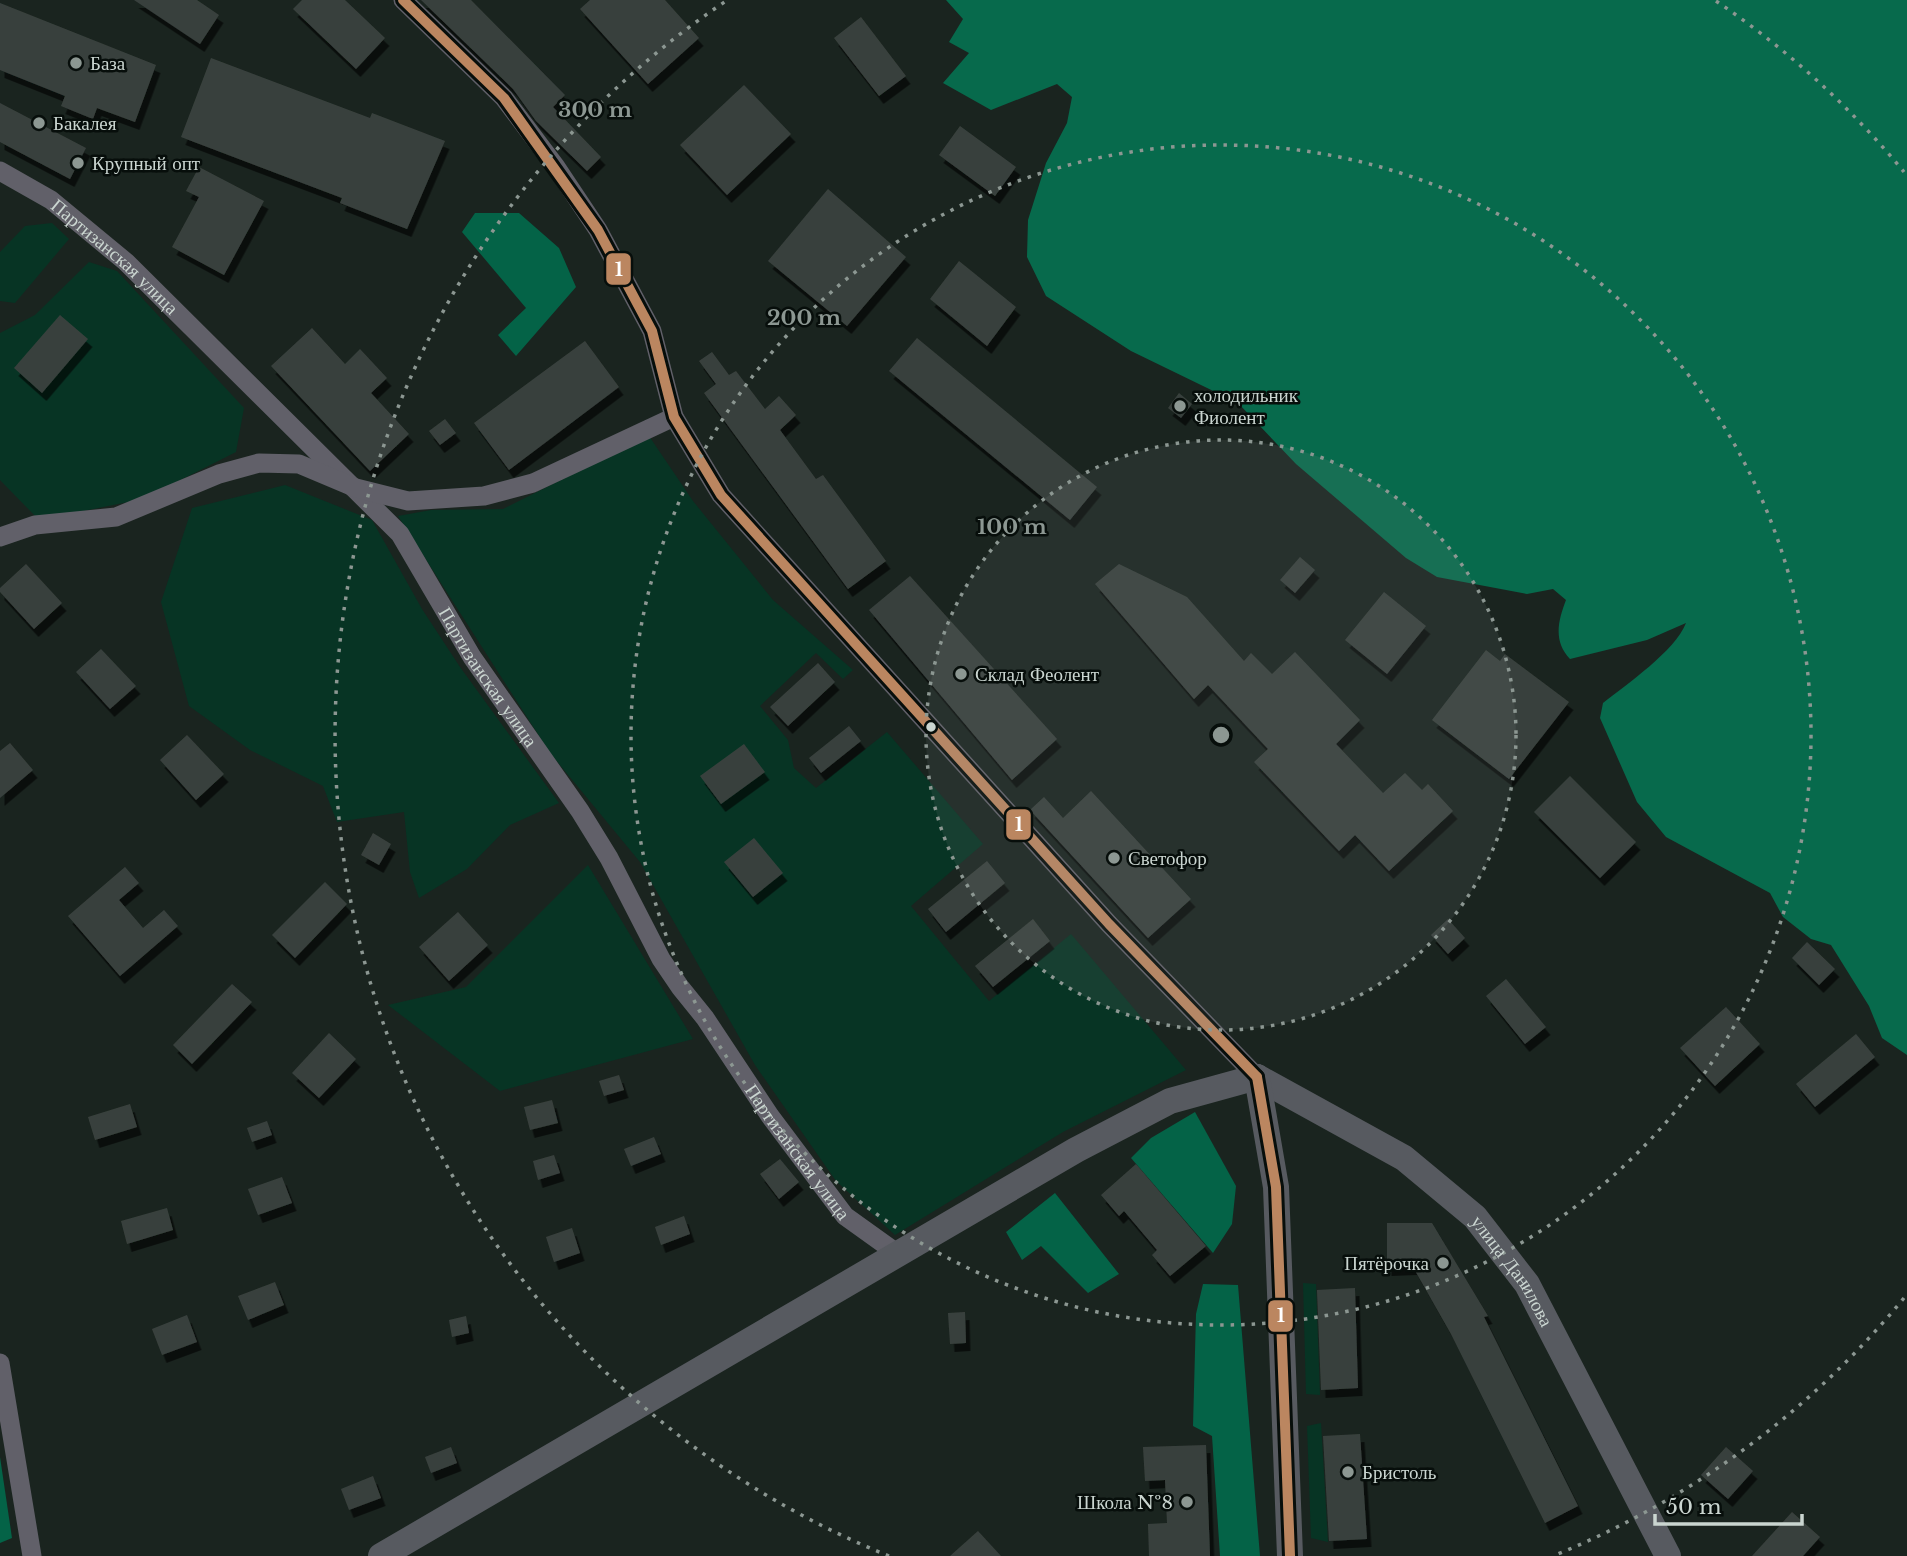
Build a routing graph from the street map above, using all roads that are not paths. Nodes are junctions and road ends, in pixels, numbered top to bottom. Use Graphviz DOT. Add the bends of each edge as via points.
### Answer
graph roads {
  1 [pos="403,0"];
  2 [pos="0,171"];
  3 [pos="674,416"];
  4 [pos="356,488"];
  5 [pos="0,537"];
  6 [pos="1257,1077"];
  7 [pos="898,1254"];
  8 [pos="0,1363"];
  9 [pos="32,1556"];
  10 [pos="381,1556"];
  11 [pos="1290,1556"];
  12 [pos="1668,1556"];
  1 -- 3 [label="street" via="504,98 591,220 652,331"];
  2 -- 4 [label="street, Партизанская улица" via="51,200 126,262"];
  3 -- 4 [label="street" via="533,483 484,496 408,501"];
  3 -- 6 [label="street" via="721,495 1109,924"];
  4 -- 5 [label="street" via="299,464 259,463 219,474 116,517 35,525"];
  4 -- 7 [label="street, Партизанская улица" via="400,534 472,657 602,846 661,959 769,1116 845,1216"];
  6 -- 7 [label="main road" via="1170,1101"];
  6 -- 11 [label="main road" via="1276,1186"];
  6 -- 12 [label="main road, улица Данилова" via="1404,1158 1475,1217 1527,1284"];
  7 -- 10 [label="main road"];
  8 -- 9 [label="street"];
}
